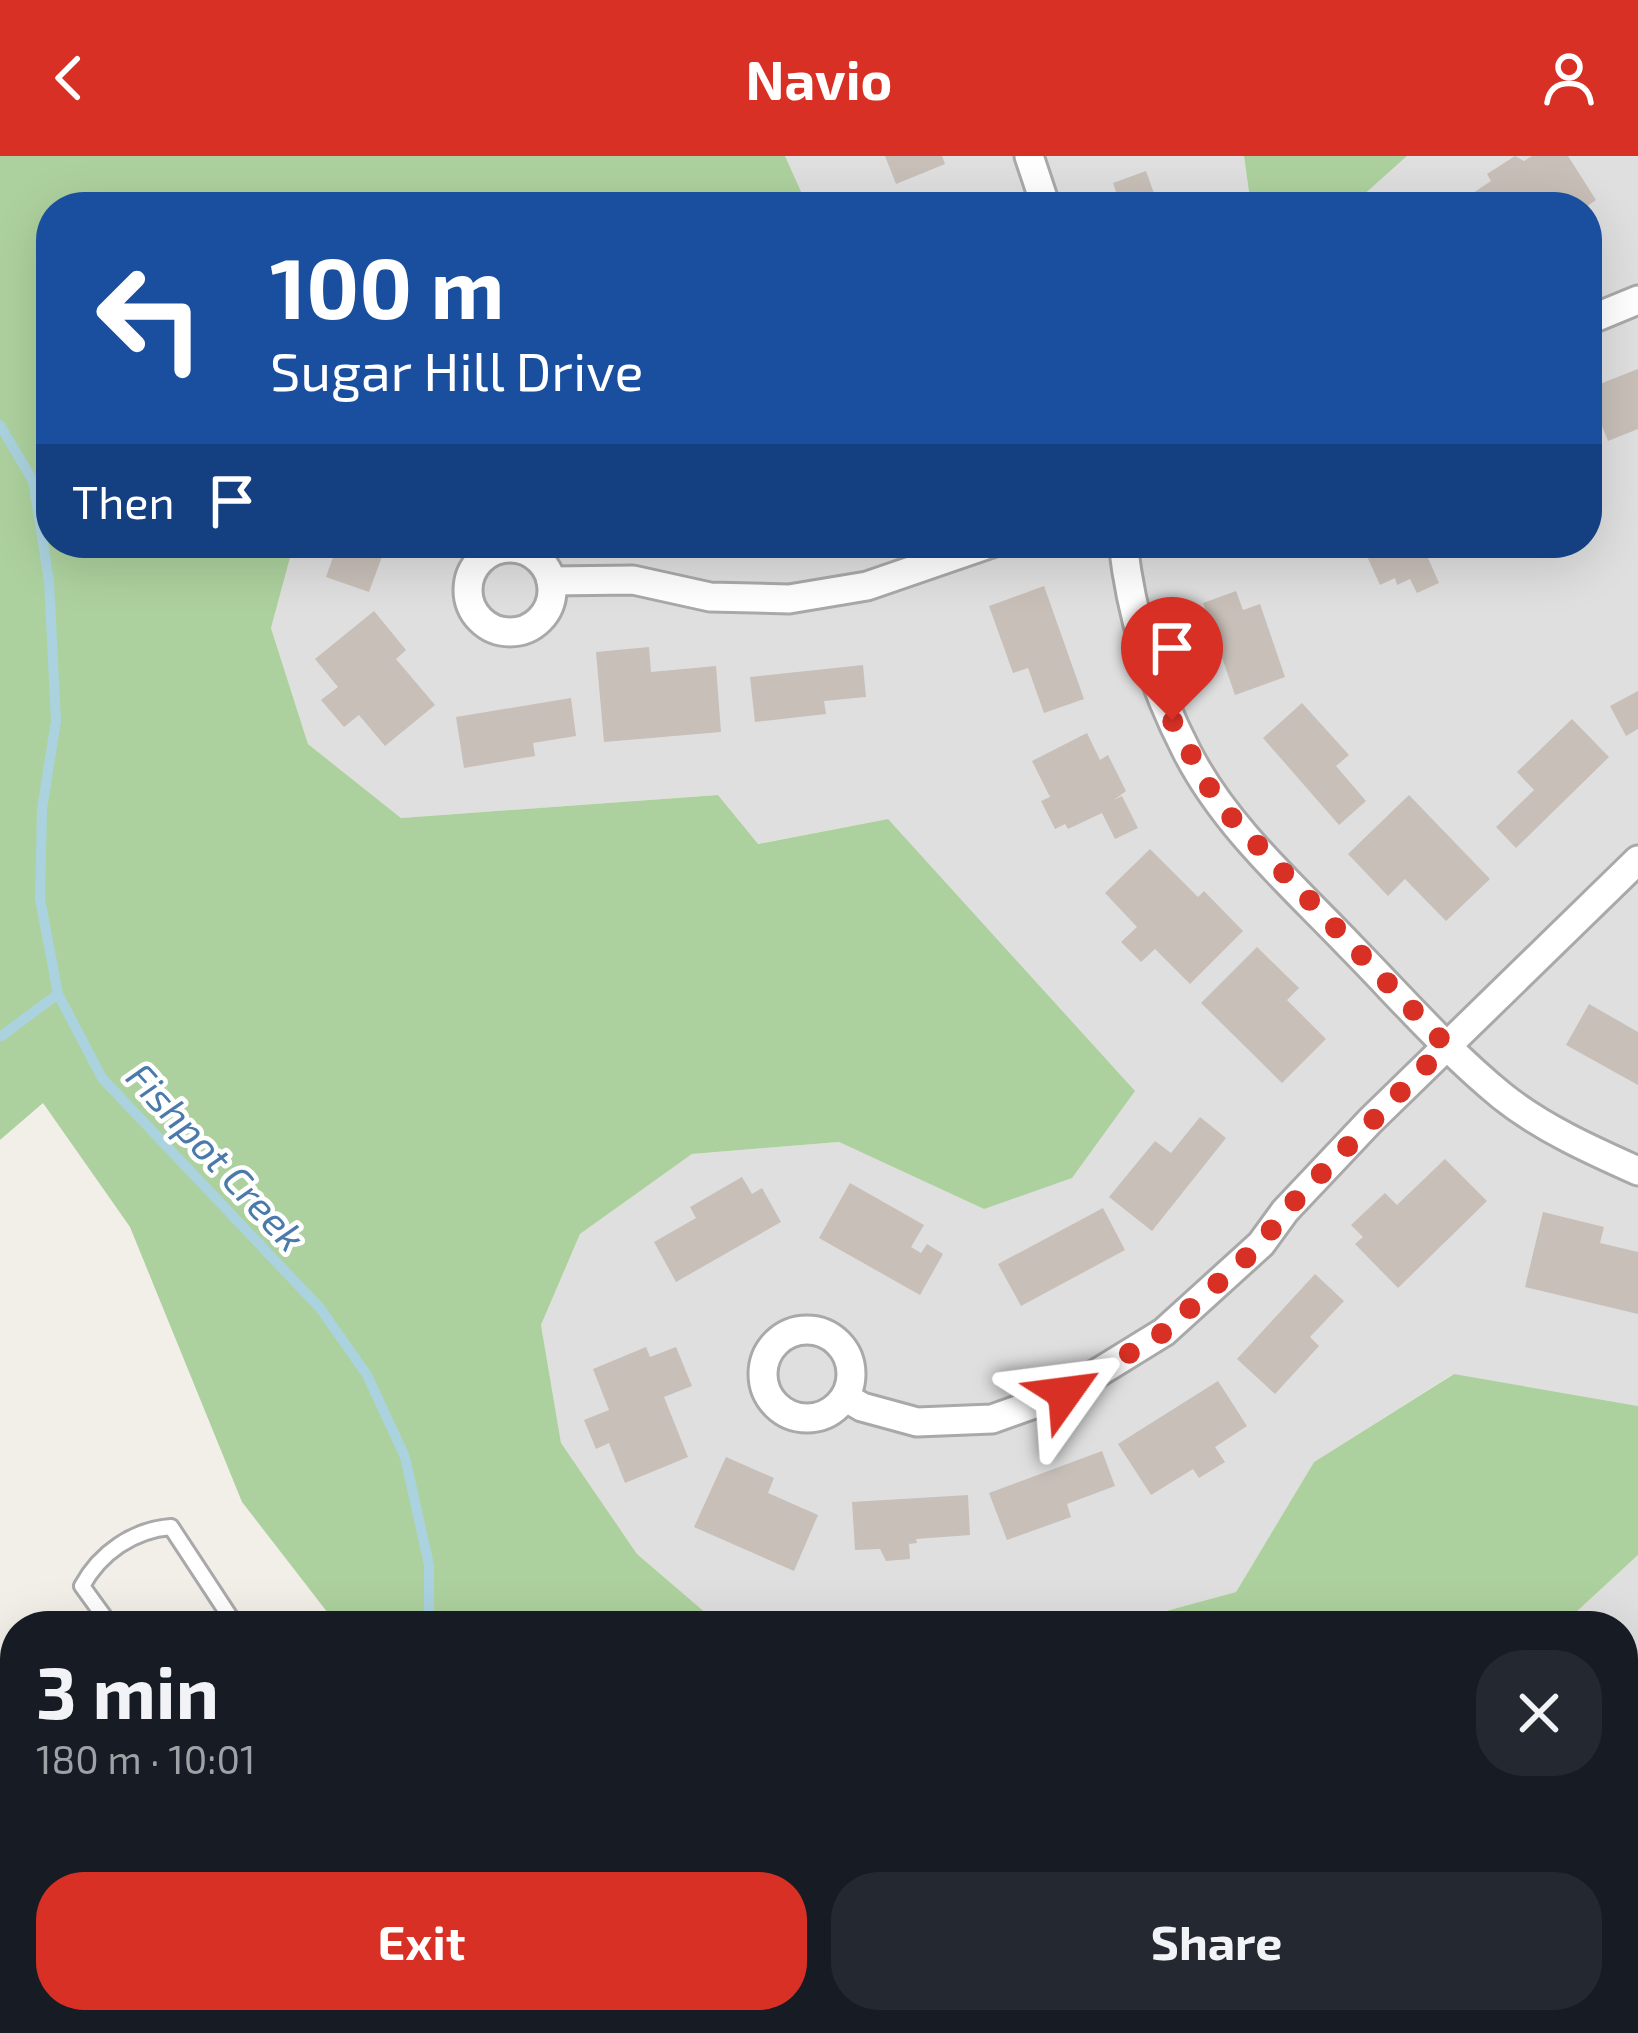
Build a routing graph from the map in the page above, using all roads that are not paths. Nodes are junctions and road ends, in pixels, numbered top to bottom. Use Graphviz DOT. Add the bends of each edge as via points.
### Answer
graph roads {
  1 [pos="1029,156"];
  2 [pos="1041,192"];
  3 [pos="1638,301"];
  4 [pos="1602,315"];
  5 [pos="948,558"];
  6 [pos="1125,558"];
  7 [pos="551,580"];
  8 [pos="1638,860"];
  9 [pos="1446,1045"];
  10 [pos="1638,1172"];
  11 [pos="845,1397"];
  12 [pos="100,1611"];
  13 [pos="226,1611"];
  1 -- 2 [label="street"];
  3 -- 4 [label="street"];
  5 -- 7 [label="street" via="867,586 789,599 710,597 633,580"];
  6 -- 9 [label="street" via="1158,687 1218,803"];
  8 -- 9 [label="street"];
  9 -- 10 [label="street" via="1504,1098"];
  9 -- 11 [label="street" via="1261,1244 1164,1332 1065,1393 992,1419 947,1424"];
  12 -- 13 [label="lane" via="82,1586 94,1564 144,1529 171,1527"];
}
